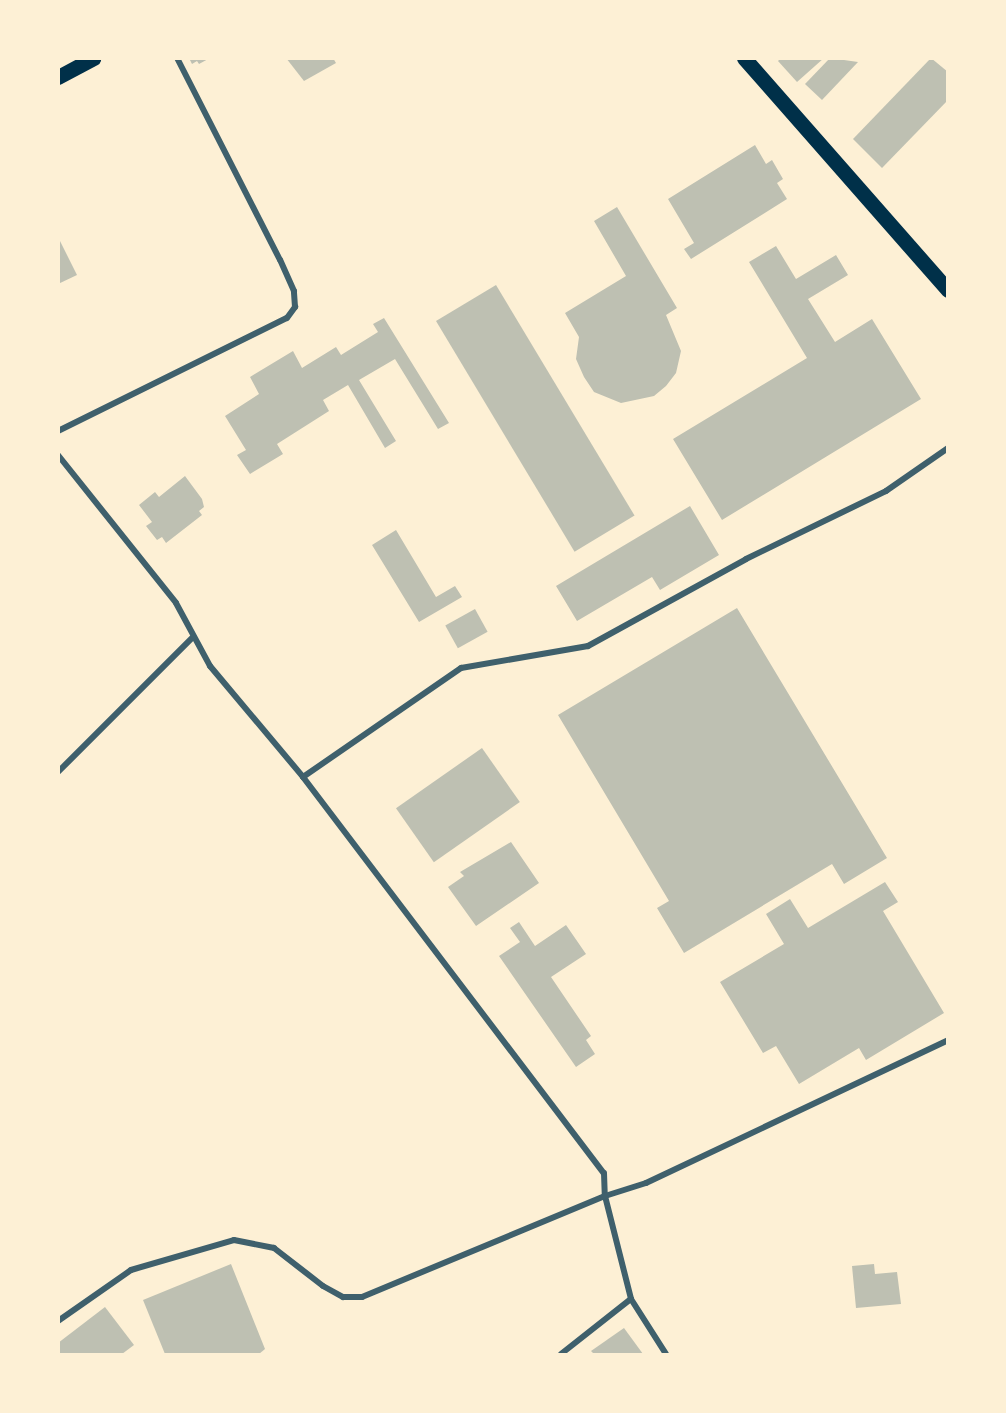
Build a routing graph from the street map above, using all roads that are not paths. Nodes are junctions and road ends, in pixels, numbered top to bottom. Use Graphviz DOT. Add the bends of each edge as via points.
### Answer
graph roads {
  1 [pos="93,58"];
  2 [pos="177,58"];
  3 [pos="744,58"];
  4 [pos="58,77"];
  5 [pos="946,286"];
  6 [pos="58,431"];
  7 [pos="948,448"];
  8 [pos="58,456"];
  9 [pos="192,638"];
  10 [pos="58,772"];
  11 [pos="303,777"];
  12 [pos="948,1040"];
  13 [pos="606,1196"];
  14 [pos="631,1299"];
  15 [pos="58,1321"];
  16 [pos="561,1354"];
  17 [pos="666,1354"];
  1 -- 4 [label="main road"];
  2 -- 6 [label="street" via="280,260 294,291 295,307 287,318"];
  3 -- 5 [label="main road"];
  7 -- 11 [label="street" via="886,491 746,559 588,646 461,668"];
  8 -- 9 [label="street" via="176,603"];
  9 -- 10 [label="street"];
  9 -- 11 [label="street" via="210,666"];
  11 -- 13 [label="street" via="576,1132 604,1173"];
  12 -- 13 [label="street" via="646,1183"];
  13 -- 14 [label="street"];
  13 -- 15 [label="street" via="362,1297 343,1297 322,1286 274,1248 234,1240 131,1270"];
  14 -- 16 [label="street"];
  14 -- 17 [label="street"];
}
